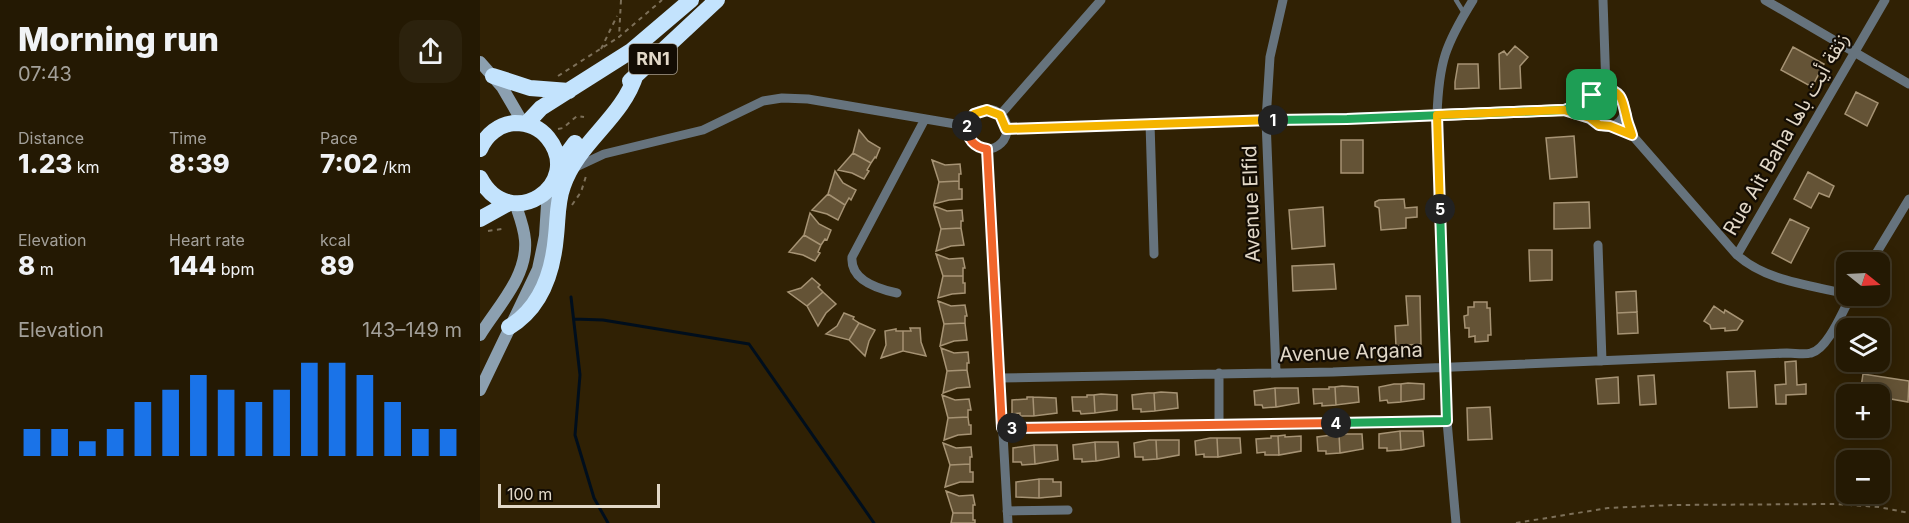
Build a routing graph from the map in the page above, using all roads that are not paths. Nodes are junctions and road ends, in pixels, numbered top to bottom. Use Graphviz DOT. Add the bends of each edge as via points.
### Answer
graph roads {
  1 [pos="691,0"];
  2 [pos="717,0"];
  3 [pos="1101,0"];
  4 [pos="1283,0"];
  5 [pos="1456,0"];
  6 [pos="1473,0"];
  7 [pos="1603,0"];
  8 [pos="1765,0"];
  9 [pos="1885,0"];
  10 [pos="1465,13"];
  11 [pos="1854,52"];
  12 [pos="480,62"];
  13 [pos="636,74"];
  14 [pos="493,76"];
  15 [pos="1909,84"];
  16 [pos="1606,89"];
  17 [pos="569,91"];
  18 [pos="1590,100"];
  19 [pos="1564,110"];
  20 [pos="1625,112"];
  21 [pos="1000,115"];
  22 [pos="1437,115"];
  23 [pos="926,118"];
  24 [pos="1590,118"];
  25 [pos="1266,120"];
  26 [pos="1150,123"];
  27 [pos="525,124"];
  28 [pos="967,126"];
  29 [pos="1610,126"];
  30 [pos="1006,129"];
  31 [pos="1632,135"];
  32 [pos="589,142"];
  33 [pos="480,149"];
  34 [pos="987,149"];
  35 [pos="604,154"];
  36 [pos="563,168"];
  37 [pos="480,178"];
  38 [pos="548,189"];
  39 [pos="1909,200"];
  40 [pos="512,203"];
  41 [pos="481,225"];
  42 [pos="1598,245"];
  43 [pos="1877,252"];
  44 [pos="1154,254"];
  45 [pos="1737,255"];
  46 [pos="1836,292"];
  47 [pos="897,293"];
  48 [pos="1846,306"];
  49 [pos="509,327"];
  50 [pos="480,335"];
  51 [pos="1602,361"];
  52 [pos="1445,367"];
  53 [pos="1276,372"];
  54 [pos="1218,373"];
  55 [pos="999,378"];
  56 [pos="480,390"];
  57 [pos="1447,421"];
  58 [pos="1219,425"];
  59 [pos="1002,428"];
  60 [pos="1068,510"];
  61 [pos="1007,511"];
  62 [pos="1008,523"];
  63 [pos="1455,523"];
  1 -- 17 [label="highway, RN1" via="631,51"];
  2 -- 13 [label="highway, RN1"];
  3 -- 21 [label="street"];
  4 -- 25 [label="street, Avenue Elfid" via="1270,57"];
  5 -- 10 [label="lane"];
  6 -- 10 [label="street"];
  7 -- 16 [label="street"];
  8 -- 11 [label="street"];
  9 -- 11 [label="street, Rue Ait Baha زنقة أيت باها"];
  10 -- 22 [label="street" via="1442,62"];
  11 -- 15 [label="street"];
  11 -- 45 [label="street, Rue Ait Baha زنقة أيت باها"];
  12 -- 14 [label="main road"];
  13 -- 32 [label="highway" via="625,100"];
  13 -- 36 [label="highway, RN1" via="598,115"];
  14 -- 17 [label="highway" via="530,88"];
  14 -- 27 [label="main road"];
  16 -- 18 [label="street" via="1596,92"];
  16 -- 20 [label="street" via="1623,99"];
  17 -- 27 [label="highway, RN1" via="541,108"];
  18 -- 19 [label="street"];
  18 -- 24 [label="street"];
  19 -- 22 [label="street"];
  19 -- 24 [label="street"];
  20 -- 29 [label="street"];
  20 -- 31 [label="street"];
  21 -- 28 [label="street" via="981,111 974,114"];
  21 -- 30 [label="street"];
  22 -- 25 [label="street"];
  22 -- 52 [label="street"];
  23 -- 28 [label="street"];
  23 -- 35 [label="street" via="808,99 772,99 703,130"];
  23 -- 47 [label="street" via="852,257 860,277"];
  24 -- 29 [label="street" via="1599,125"];
  25 -- 26 [label="street"];
  25 -- 53 [label="street, Avenue Elfid"];
  26 -- 30 [label="street"];
  26 -- 44 [label="street"];
  27 -- 33 [label="highway, RN1" via="495,130"];
  27 -- 36 [label="highway" via="546,135"];
  28 -- 34 [label="street" via="974,144"];
  29 -- 31 [label="street"];
  30 -- 34 [label="street" via="999,145"];
  31 -- 45 [label="street"];
  32 -- 35 [label="street"];
  32 -- 36 [label="highway"];
  34 -- 55 [label="street"];
  35 -- 36 [label="street"];
  36 -- 38 [label="highway, RN1"];
  36 -- 49 [label="highway" via="555,244 546,281 530,310"];
  37 -- 40 [label="highway" via="491,194"];
  38 -- 40 [label="highway" via="533,200"];
  38 -- 49 [label="main road" via="538,269"];
  39 -- 43 [label="street"];
  40 -- 41 [label="highway"];
  40 -- 50 [label="main road" via="524,231 523,262 516,280"];
  42 -- 51 [label="street"];
  45 -- 46 [label="street" via="1748,265 1774,276"];
  48 -- 51 [label="street, Avenue Argana" via="1826,342 1810,354"];
  49 -- 56 [label="main road"];
  51 -- 52 [label="street, Avenue Argana"];
  52 -- 53 [label="street, Avenue Argana"];
  52 -- 57 [label="street"];
  53 -- 54 [label="street, Avenue Argana"];
  54 -- 55 [label="street, Avenue Argana"];
  54 -- 58 [label="street"];
  55 -- 59 [label="street"];
  57 -- 58 [label="street"];
  57 -- 63 [label="street"];
  58 -- 59 [label="street"];
  59 -- 61 [label="street"];
  60 -- 61 [label="street"];
  61 -- 62 [label="street"];
}
